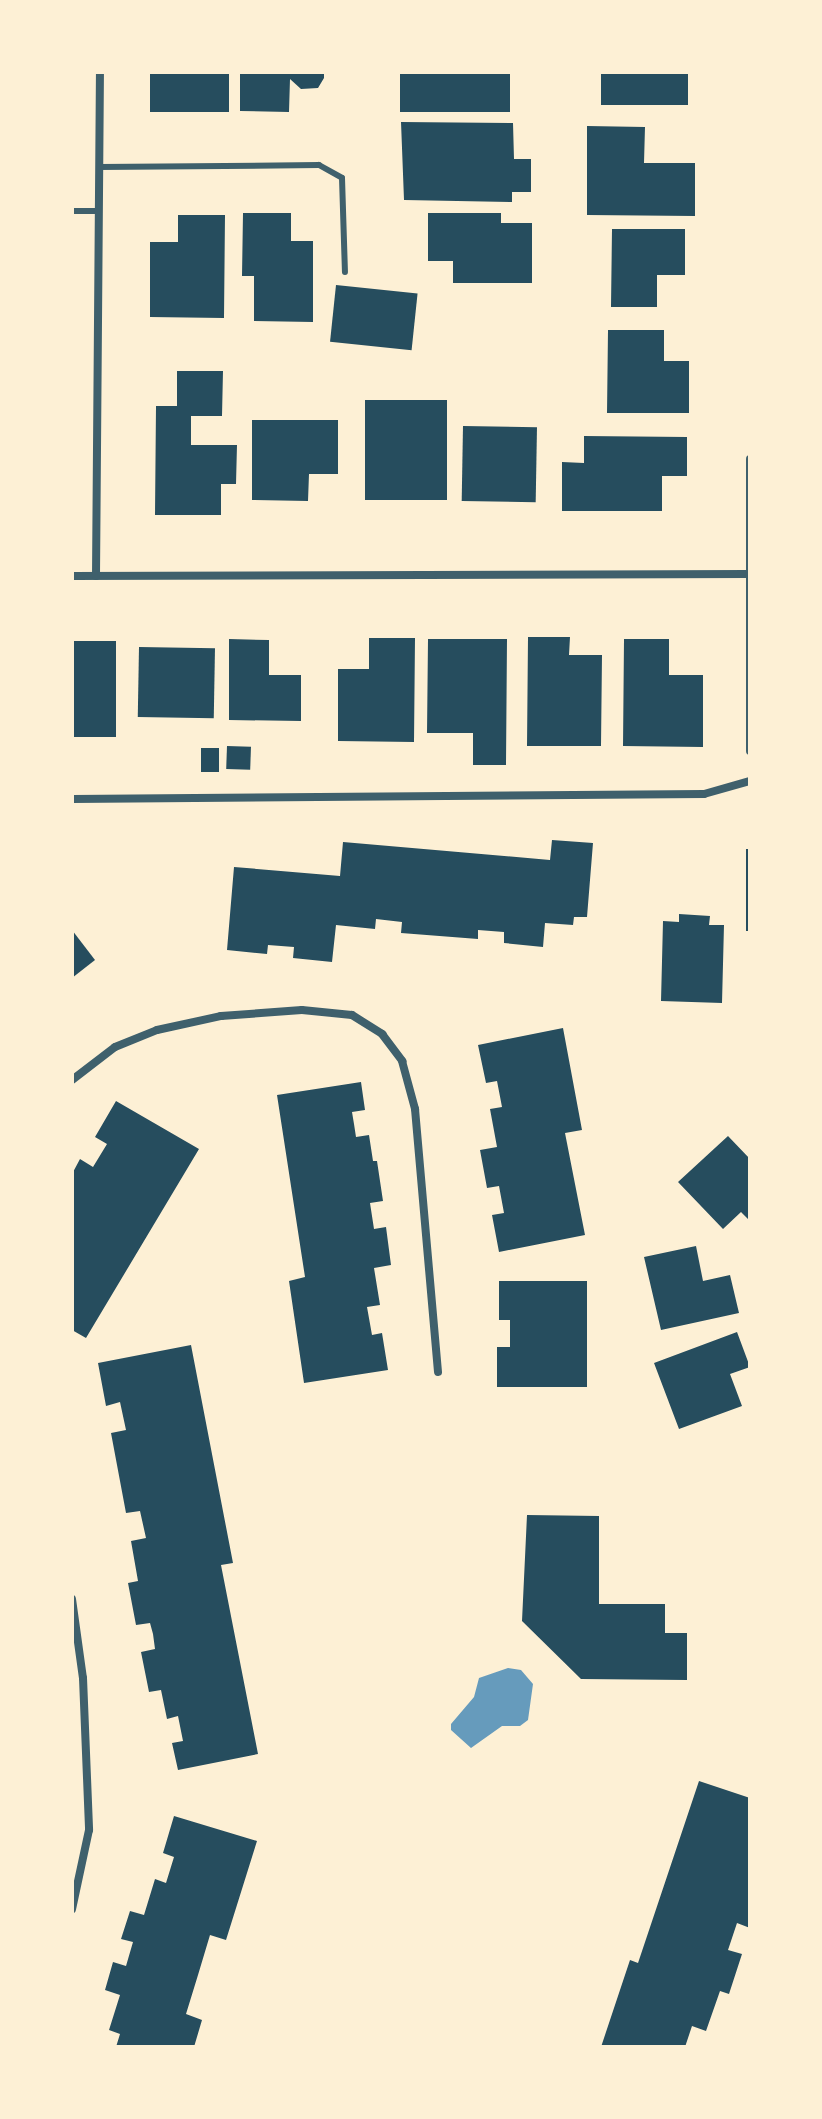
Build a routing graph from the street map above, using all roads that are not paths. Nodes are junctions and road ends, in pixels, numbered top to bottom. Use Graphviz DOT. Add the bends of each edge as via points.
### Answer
graph roads {
  1 [pos="100,72"];
  2 [pos="99,167"];
  3 [pos="72,211"];
  4 [pos="99,211"];
  5 [pos="345,272"];
  6 [pos="750,459"];
  7 [pos="748,574"];
  8 [pos="72,576"];
  9 [pos="96,576"];
  10 [pos="750,751"];
  11 [pos="750,781"];
  12 [pos="72,799"];
  13 [pos="72,1080"];
  14 [pos="438,1372"];
  15 [pos="72,1599"];
  16 [pos="72,1909"];
  1 -- 2 [label="street"];
  2 -- 4 [label="street"];
  2 -- 5 [label="lane" via="319,165 342,178"];
  3 -- 4 [label="lane"];
  4 -- 9 [label="street"];
  6 -- 7 [label="street"];
  7 -- 9 [label="street"];
  7 -- 10 [label="street"];
  8 -- 9 [label="street"];
  11 -- 12 [label="street" via="704,794"];
  13 -- 14 [label="street" via="115,1047 157,1030 221,1016 302,1010 352,1015 382,1034 402,1061 415,1109"];
  15 -- 16 [label="street" via="83,1678 89,1830"];
}
